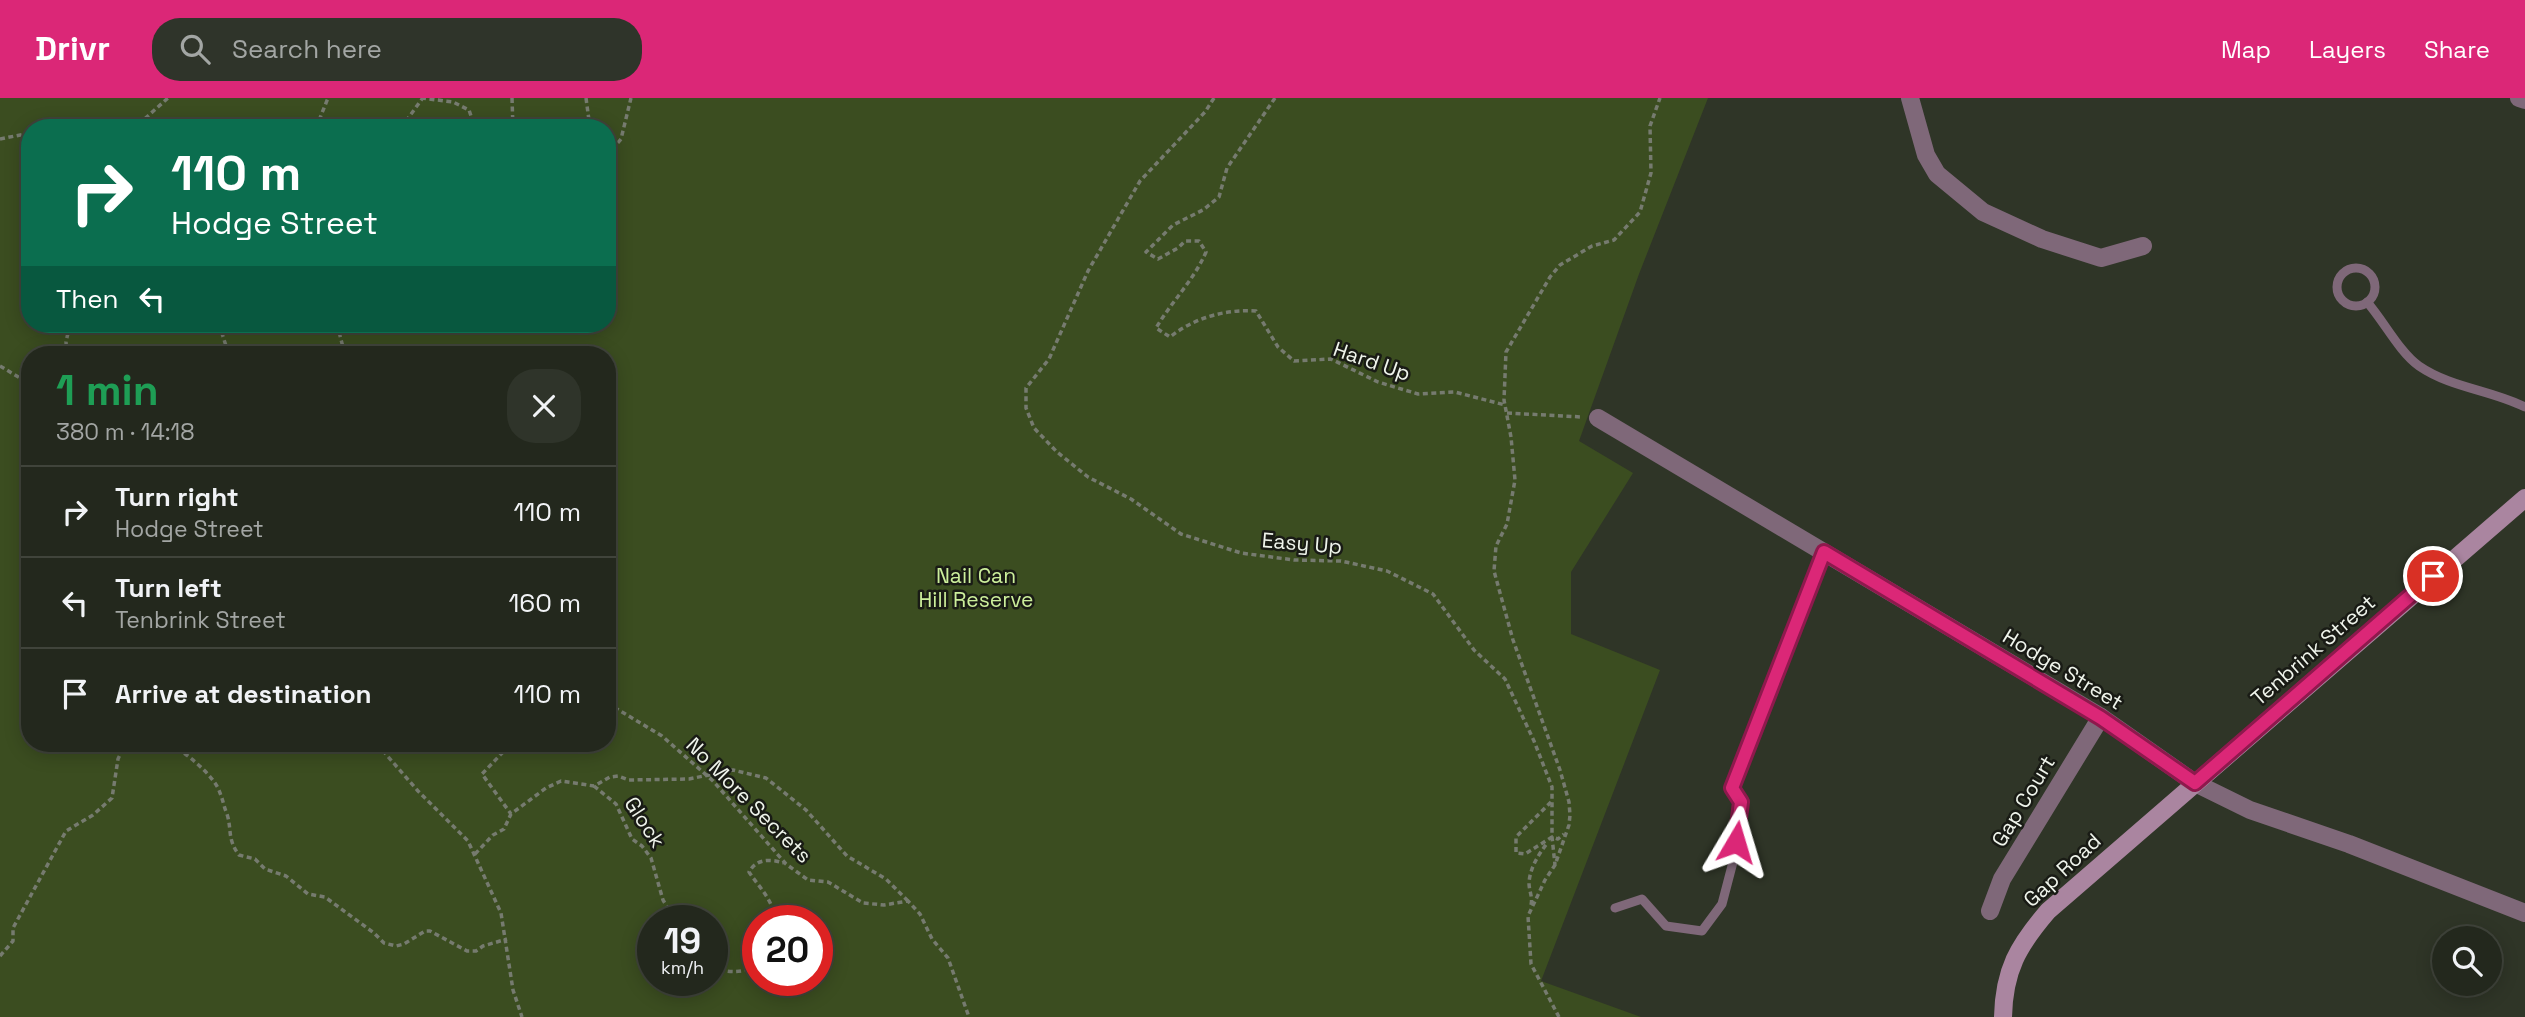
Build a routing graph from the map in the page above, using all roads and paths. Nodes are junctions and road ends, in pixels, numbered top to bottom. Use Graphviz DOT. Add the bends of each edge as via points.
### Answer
graph roads {
  1 [pos="168,98"];
  2 [pos="327,98"];
  3 [pos="422,98"];
  4 [pos="512,98"];
  5 [pos="586,98"];
  6 [pos="631,98"];
  7 [pos="1214,98"];
  8 [pos="1275,98"];
  9 [pos="1660,98"];
  10 [pos="1910,98"];
  11 [pos="2519,98"];
  12 [pos="2525,100"];
  13 [pos="144,119"];
  14 [pos="319,119"];
  15 [pos="407,119"];
  16 [pos="472,119"];
  17 [pos="513,119"];
  18 [pos="589,119"];
  19 [pos="21,135"];
  20 [pos="0,139"];
  21 [pos="616,145"];
  22 [pos="2143,246"];
  23 [pos="2367,302"];
  24 [pos="0,366"];
  25 [pos="21,379"];
  26 [pos="2525,407"];
  27 [pos="1507,413"];
  28 [pos="1598,418"];
  29 [pos="2525,490"];
  30 [pos="2525,498"];
  31 [pos="2492,525"];
  32 [pos="1824,552"];
  33 [pos="616,708"];
  34 [pos="2101,718"];
  35 [pos="121,752"];
  36 [pos="181,752"];
  37 [pos="384,752"];
  38 [pos="503,752"];
  39 [pos="707,776"];
  40 [pos="2195,783"];
  41 [pos="594,786"];
  42 [pos="1552,801"];
  43 [pos="511,814"];
  44 [pos="1566,832"];
  45 [pos="1552,837"];
  46 [pos="475,854"];
  47 [pos="786,864"];
  48 [pos="1555,865"];
  49 [pos="908,901"];
  50 [pos="666,905"];
  51 [pos="769,905"];
  52 [pos="1615,908"];
  53 [pos="1990,911"];
  54 [pos="2525,914"];
  55 [pos="1528,916"];
  56 [pos="507,939"];
  57 [pos="0,956"];
  58 [pos="522,1017"];
  59 [pos="970,1017"];
  60 [pos="1559,1017"];
  61 [pos="2003,1017"];
  1 -- 13 [label="path"];
  2 -- 14 [label="path"];
  3 -- 15 [label="path"];
  3 -- 16 [label="path" via="453,102 469,110"];
  4 -- 17 [label="path"];
  5 -- 18 [label="path"];
  6 -- 21 [label="path"];
  7 -- 42 [label="path, Easy Up" via="1140,181 1088,271 1049,359 1026,388 1026,408 1034,428 1088,477 1131,499 1181,534 1241,553 1341,561 1387,571 1433,594 1474,650 1505,679 1552,787"];
  8 -- 27 [label="path, Hard Up" via="1227,168 1219,197 1173,225 1146,252 1158,259 1185,241 1199,241 1206,252 1156,328 1170,337 1187,324 1236,310 1256,311 1278,347 1294,361 1331,359 1378,382 1418,394 1455,392 1504,404"];
  9 -- 27 [label="path" via="1650,126 1651,173 1640,212 1614,240 1592,246 1560,265 1550,277 1506,352"];
  10 -- 22 [label="street" via="1926,155 1937,174 1983,212 2042,239 2101,258"];
  11 -- 12 [label="street"];
  19 -- 20 [label="path"];
  23 -- 23 [label="lane" via="2350,304 2340,297 2339,279 2347,271 2358,268 2370,274 2374,291"];
  23 -- 26 [label="lane" via="2416,364 2463,387"];
  24 -- 25 [label="path"];
  27 -- 28 [label="path, Hard Up"];
  27 -- 44 [label="path" via="1515,480 1507,524 1496,546 1494,570 1513,640 1560,770 1570,815"];
  28 -- 32 [label="street, Hodge Street"];
  29 -- 31 [label="street, Tenbrink Street"];
  30 -- 31 [label="street, Tenbrink Street"];
  31 -- 40 [label="street, Tenbrink Street"];
  32 -- 34 [label="street, Hodge Street"];
  32 -- 52 [label="lane" via="1732,788 1741,802 1722,904 1702,931 1666,926 1642,899"];
  33 -- 39 [label="path, No More Secrets" via="662,736"];
  34 -- 40 [label="street, Hodge Street"];
  34 -- 53 [label="street, Gap Court" via="2002,879"];
  35 -- 57 [label="path" via="112,799 66,831 13,928 13,941"];
  36 -- 56 [label="path" via="211,777 220,791 230,840 239,855 286,876 308,894 325,897 384,943 404,944 430,931 467,951 476,951"];
  37 -- 46 [label="path" via="460,831"];
  38 -- 43 [label="path" via="482,774"];
  39 -- 41 [label="path" via="629,780 618,776"];
  39 -- 47 [label="path, No More Secrets"];
  39 -- 49 [label="path" via="733,770 766,778 806,810 847,856 886,879"];
  40 -- 54 [label="street, Hodge Street" via="2250,810"];
  40 -- 61 [label="street, Gap Road" via="2072,889 2028,934 2007,976"];
  41 -- 43 [label="path" via="561,781"];
  41 -- 50 [label="path, Glock" via="616,804 632,839 651,858"];
  42 -- 45 [label="path, Easy Up"];
  42 -- 45 [label="path" via="1516,837 1517,853 1525,854"];
  43 -- 46 [label="path" via="505,829"];
  44 -- 45 [label="path" via="1558,839"];
  44 -- 48 [label="path"];
  45 -- 48 [label="path, Easy Up"];
  45 -- 55 [label="path" via="1534,862"];
  46 -- 56 [label="path" via="501,913"];
  47 -- 49 [label="path, No More Secrets" via="808,880 828,883 863,903"];
  47 -- 51 [label="path" via="771,859 749,872"];
  48 -- 55 [label="path"];
  49 -- 59 [label="path" via="948,958"];
  55 -- 60 [label="path" via="1531,964"];
  56 -- 58 [label="path" via="513,990"];
}
